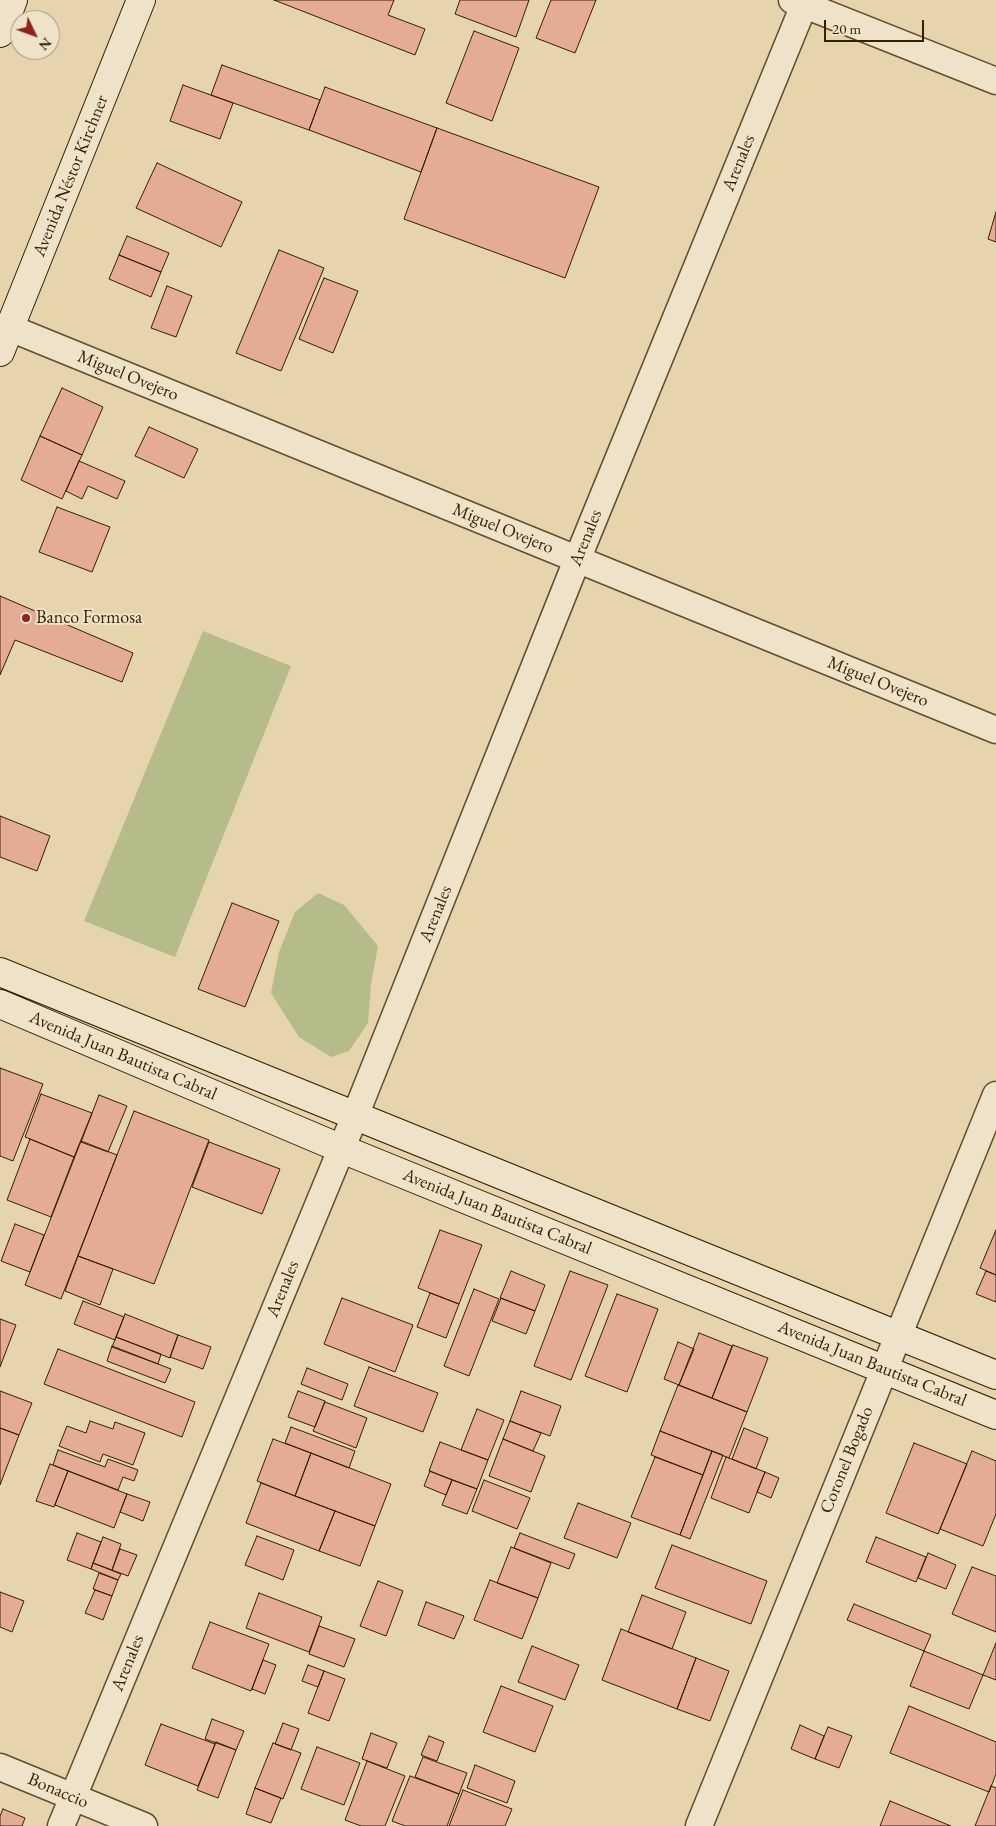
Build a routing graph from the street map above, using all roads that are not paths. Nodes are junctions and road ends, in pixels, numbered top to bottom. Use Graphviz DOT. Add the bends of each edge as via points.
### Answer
graph roads {
  1 [pos="14,0"];
  2 [pos="141,0"];
  3 [pos="800,2"];
  4 [pos="0,33"];
  5 [pos="996,81"];
  6 [pos="3,335"];
  7 [pos="577,560"];
  8 [pos="996,730"];
  9 [pos="0,972"];
  10 [pos="0,1004"];
  11 [pos="996,1095"];
  12 [pos="355,1116"];
  13 [pos="342,1148"];
  14 [pos="898,1336"];
  15 [pos="885,1369"];
  16 [pos="996,1375"];
  17 [pos="996,1415"];
  18 [pos="0,1767"];
  19 [pos="73,1797"];
  20 [pos="61,1826"];
  21 [pos="144,1826"];
  22 [pos="699,1826"];
  1 -- 4 [label="main road"];
  2 -- 6 [label="main road, Avenida Néstor Kirchner"];
  3 -- 5 [label="street"];
  3 -- 7 [label="street, Arenales"];
  6 -- 7 [label="street, Miguel Ovejero"];
  7 -- 8 [label="street, Miguel Ovejero"];
  7 -- 12 [label="street, Arenales"];
  9 -- 12 [label="main road, Avenida Juan Bautista Cabral"];
  10 -- 13 [label="main road, Avenida Juan Bautista Cabral"];
  11 -- 14 [label="street, Coronel Bogado"];
  12 -- 13 [label="street, Arenales"];
  12 -- 14 [label="main road, Avenida Juan Bautista Cabral"];
  13 -- 15 [label="main road, Avenida Juan Bautista Cabral"];
  13 -- 19 [label="street, Arenales"];
  14 -- 15 [label="street, Coronel Bogado"];
  14 -- 16 [label="main road, Avenida Juan Bautista Cabral"];
  15 -- 17 [label="main road, Avenida Juan Bautista Cabral"];
  15 -- 22 [label="street, Coronel Bogado"];
  18 -- 19 [label="street, Bonaccio"];
  19 -- 20 [label="street, Arenales"];
  19 -- 21 [label="street, Bonaccio"];
}
